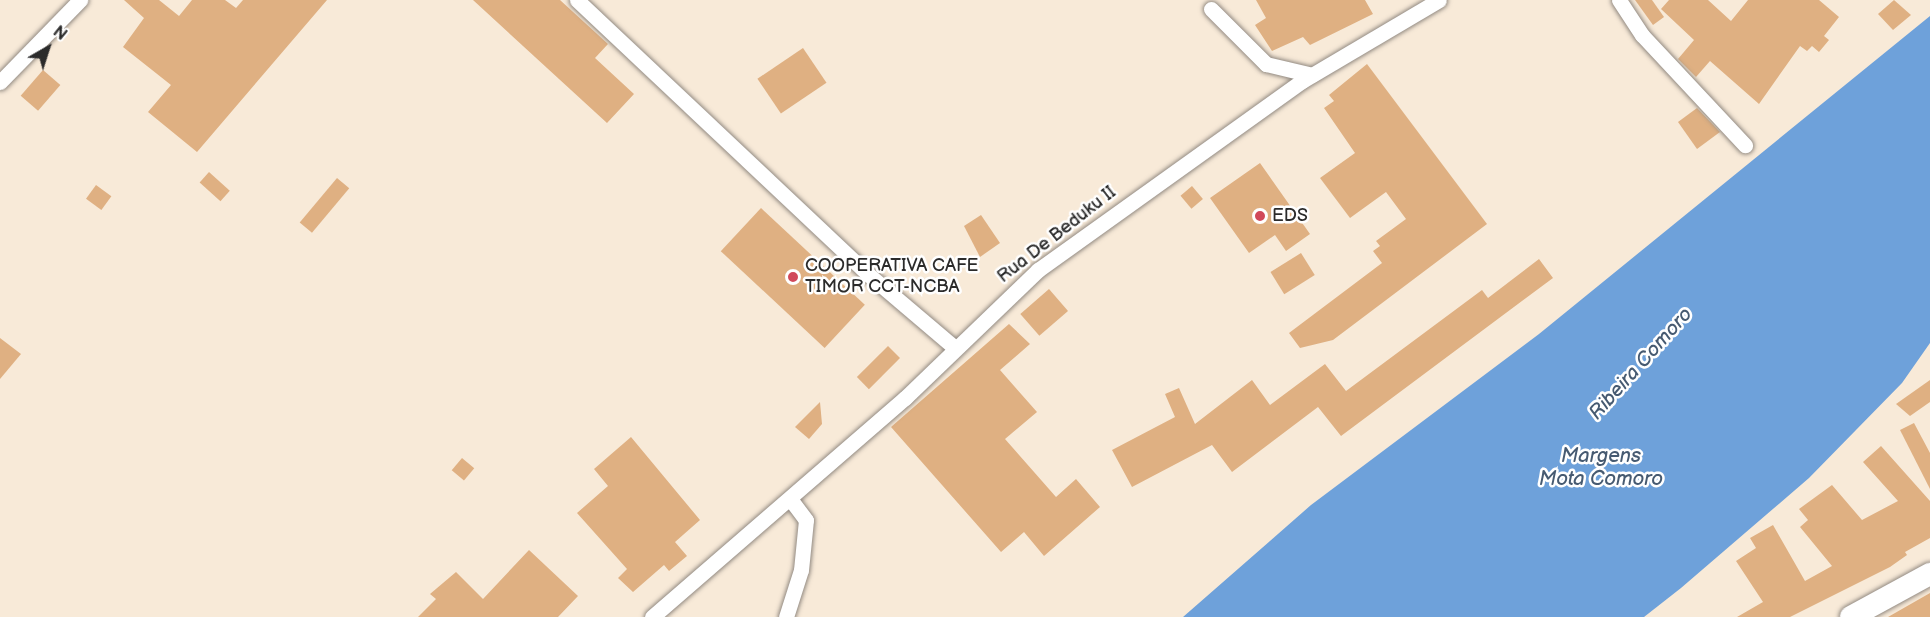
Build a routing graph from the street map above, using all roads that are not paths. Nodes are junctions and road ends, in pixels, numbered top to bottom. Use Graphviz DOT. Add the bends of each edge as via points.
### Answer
graph roads {
  1 [pos="80,0"];
  2 [pos="578,0"];
  3 [pos="1439,0"];
  4 [pos="1619,0"];
  5 [pos="1211,9"];
  6 [pos="1312,75"];
  7 [pos="0,82"];
  8 [pos="1745,145"];
  9 [pos="955,348"];
  10 [pos="790,500"];
  11 [pos="1930,574"];
  12 [pos="652,617"];
  13 [pos="786,617"];
  14 [pos="1851,617"];
  1 -- 7 [label="street"];
  2 -- 9 [label="street" via="869,275"];
  3 -- 6 [label="street, Rua De Beduku II"];
  4 -- 8 [label="street" via="1642,35"];
  5 -- 6 [label="street" via="1266,64"];
  6 -- 9 [label="street, Rua De Beduku II" via="1038,270"];
  9 -- 10 [label="street, Rua De Beduku II"];
  10 -- 12 [label="street, Rua De Beduku II"];
  10 -- 13 [label="street" via="806,520 801,570"];
  11 -- 14 [label="main road"];
}
